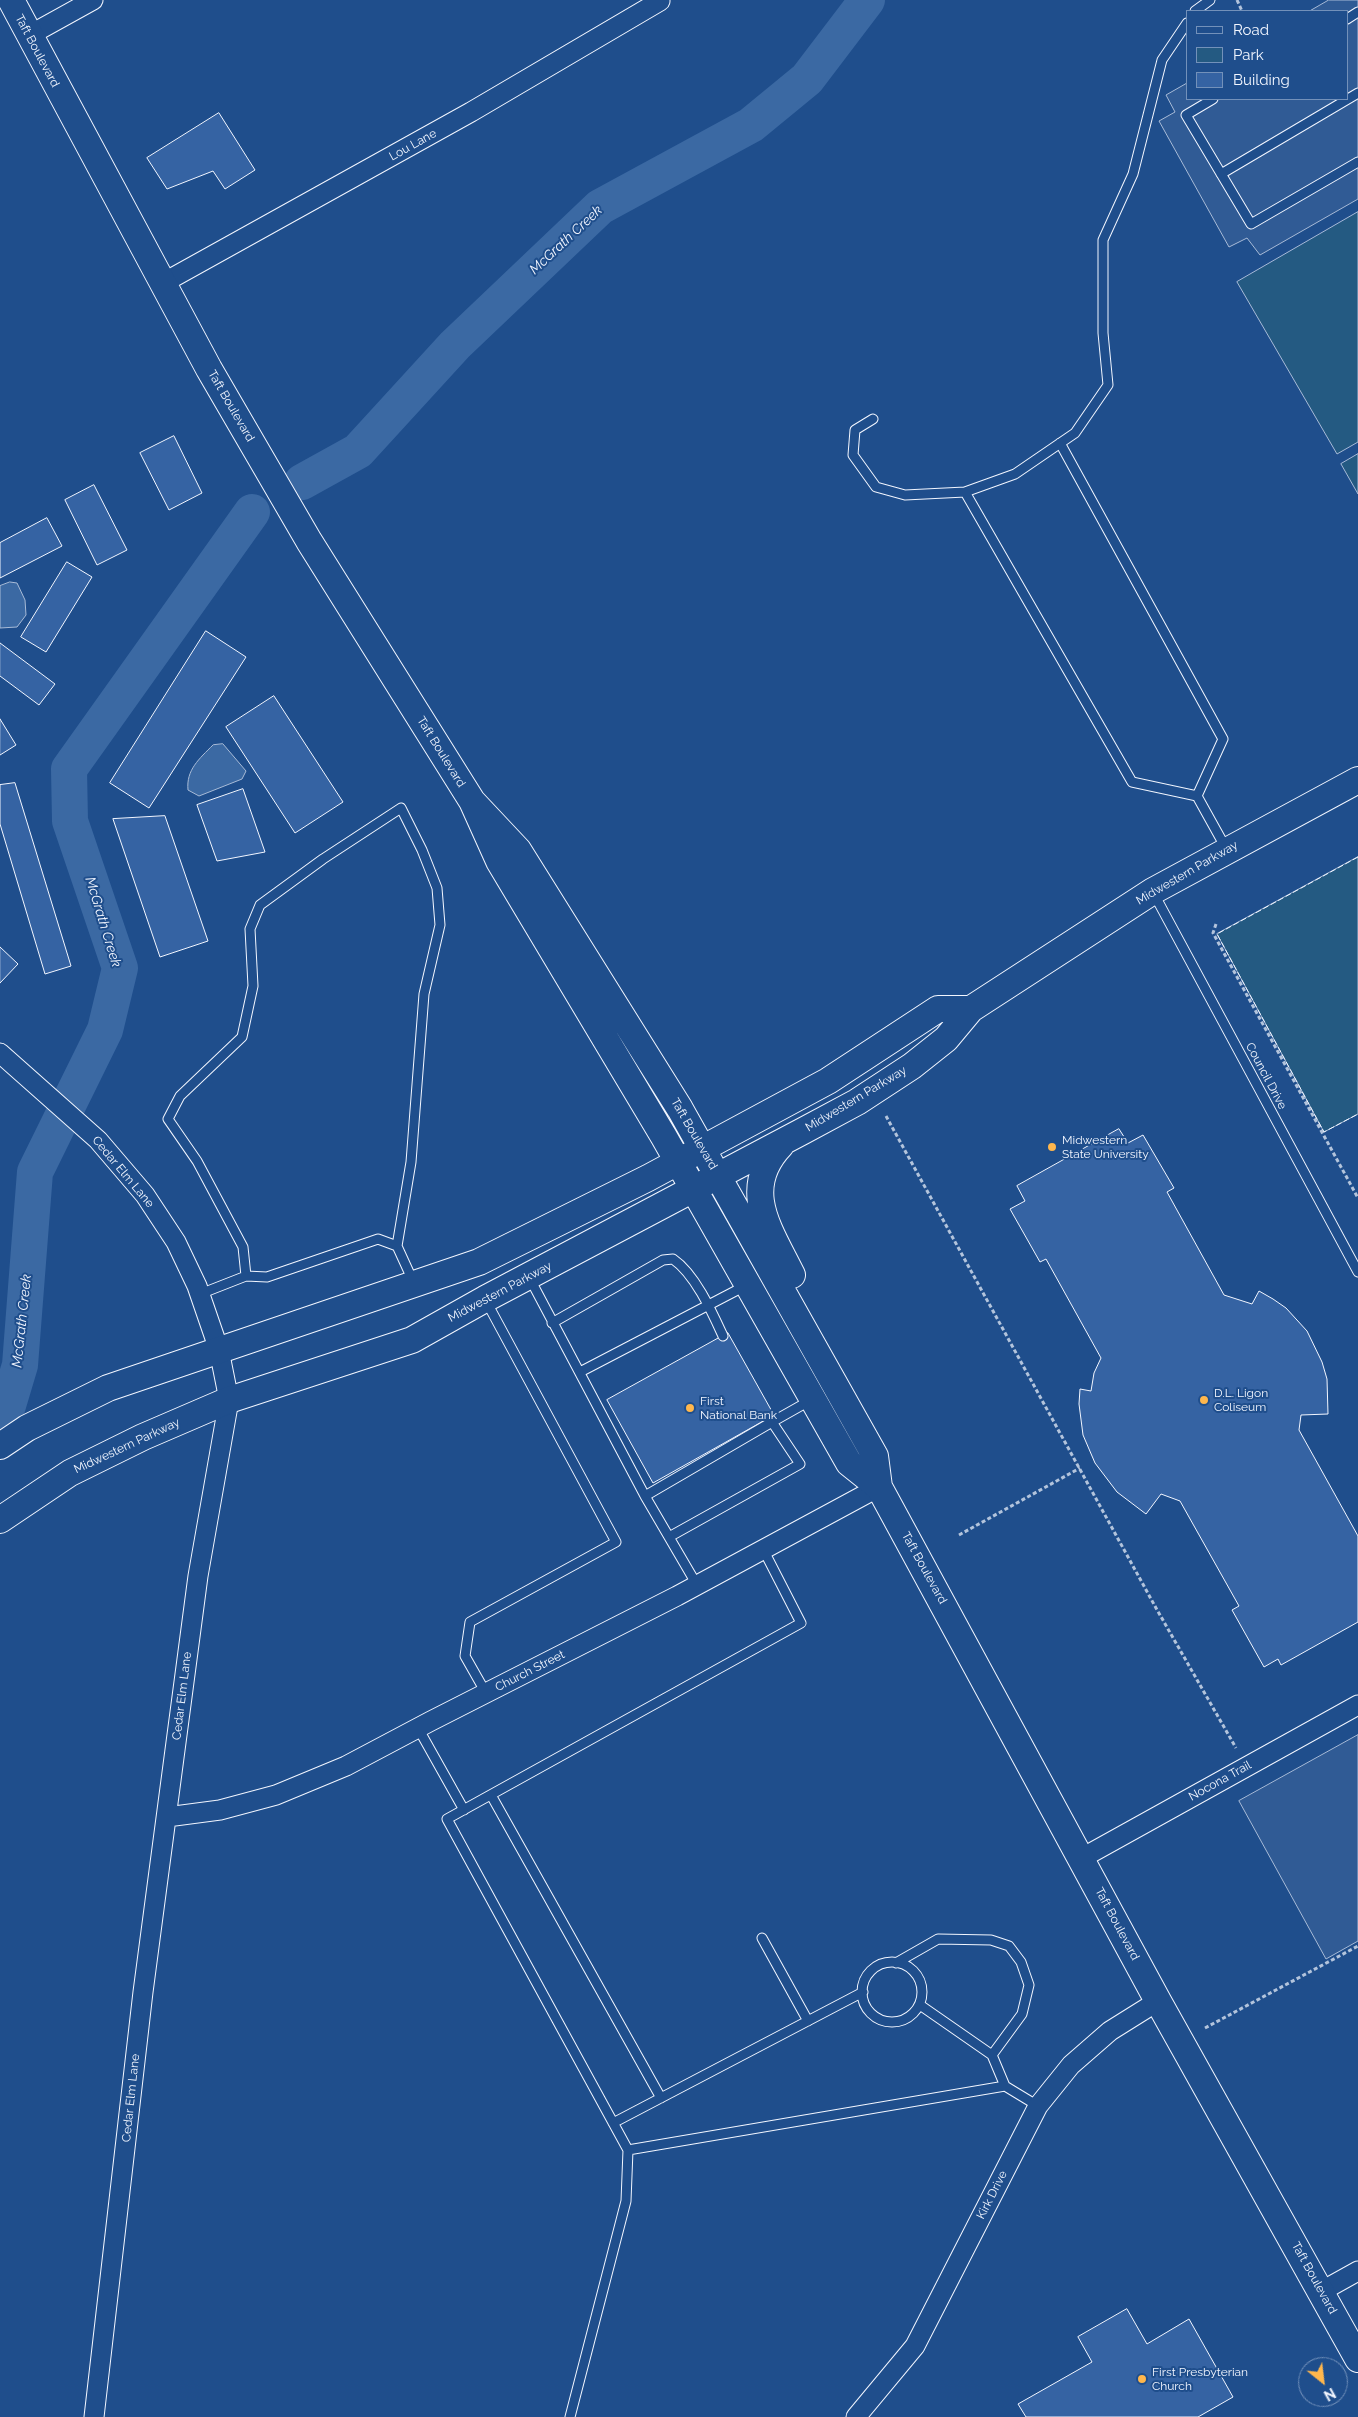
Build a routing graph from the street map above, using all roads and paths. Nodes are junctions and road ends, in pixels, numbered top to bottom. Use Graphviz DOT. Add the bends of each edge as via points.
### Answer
graph roads {
  1 [pos="11,0"];
  2 [pos="93,0"];
  3 [pos="1210,0"];
  4 [pos="660,1"];
  5 [pos="1196,10"];
  6 [pos="1186,24"];
  7 [pos="28,36"];
  8 [pos="1211,100"];
  9 [pos="1346,100"];
  10 [pos="1358,162"];
  11 [pos="1221,174"];
  12 [pos="163,283"];
  13 [pos="873,420"];
  14 [pos="1060,443"];
  15 [pos="965,492"];
  16 [pos="1358,780"];
  17 [pos="1197,796"];
  18 [pos="472,801"];
  19 [pos="1227,850"];
  20 [pos="1153,891"];
  21 [pos="1216,924"];
  22 [pos="971,1009"];
  23 [pos="0,1053"];
  24 [pos="886,1116"];
  25 [pos="785,1141"];
  26 [pos="703,1149"];
  27 [pos="678,1162"];
  28 [pos="718,1177"];
  29 [pos="694,1190"];
  30 [pos="1358,1198"];
  31 [pos="397,1246"];
  32 [pos="1358,1272"];
  33 [pos="246,1276"];
  34 [pos="528,1276"];
  35 [pos="414,1283"];
  36 [pos="747,1285"];
  37 [pos="200,1294"];
  38 [pos="485,1299"];
  39 [pos="709,1305"];
  40 [pos="552,1323"];
  41 [pos="723,1336"];
  42 [pos="219,1350"];
  43 [pos="580,1372"];
  44 [pos="812,1399"];
  45 [pos="229,1400"];
  46 [pos="771,1420"];
  47 [pos="859,1426"];
  48 [pos="0,1446"];
  49 [pos="1080,1468"];
  50 [pos="879,1487"];
  51 [pos="645,1496"];
  52 [pos="7,1515"];
  53 [pos="959,1535"];
  54 [pos="669,1537"];
  55 [pos="763,1549"];
  56 [pos="698,1585"];
  57 [pos="486,1693"];
  58 [pos="1358,1705"];
  59 [pos="418,1728"];
  60 [pos="1236,1748"];
  61 [pos="491,1795"];
  62 [pos="464,1810"];
  63 [pos="167,1816"];
  64 [pos="1082,1858"];
  65 [pos="762,1938"];
  66 [pos="1358,1946"];
  67 [pos="896,1963"];
  68 [pos="863,1992"];
  69 [pos="1158,2001"];
  70 [pos="920,2005"];
  71 [pos="808,2021"];
  72 [pos="1206,2028"];
  73 [pos="992,2055"];
  74 [pos="1005,2086"];
  75 [pos="661,2098"];
  76 [pos="1038,2106"];
  77 [pos="614,2124"];
  78 [pos="628,2150"];
  79 [pos="1358,2271"];
  80 [pos="1322,2291"];
  81 [pos="1358,2359"];
  82 [pos="94,2417"];
  83 [pos="570,2417"];
  84 [pos="856,2417"];
  1 -- 7 [label="street, Taft Boulevard"];
  2 -- 7 [label="street"];
  3 -- 5 [label="lane"];
  4 -- 12 [label="street, Lou Lane" via="471,112"];
  6 -- 14 [label="lane" via="1162,60 1133,174 1103,240 1103,333 1108,385 1075,433"];
  7 -- 12 [label="street, Taft Boulevard"];
  8 -- 11 [label="lane" via="1186,115"];
  9 -- 11 [label="lane"];
  10 -- 11 [label="lane" via="1251,224"];
  12 -- 18 [label="street, Taft Boulevard" via="309,540"];
  13 -- 15 [label="lane" via="854,430 852,455 876,487 905,495"];
  14 -- 15 [label="lane" via="1015,474"];
  14 -- 17 [label="lane" via="1223,739"];
  15 -- 17 [label="lane" via="1132,782"];
  16 -- 19 [label="street, Midwestern Parkway"];
  17 -- 19 [label="lane"];
  18 -- 26 [label="street, Taft Boulevard" via="518,850"];
  18 -- 27 [label="street, Taft Boulevard" via="499,862"];
  19 -- 20 [label="street, Midwestern Parkway"];
  20 -- 22 [label="street, Midwestern Parkway"];
  20 -- 32 [label="lane, Council Drive"];
  21 -- 30 [label="path" via="1213,933"];
  22 -- 25 [label="street, Midwestern Parkway" via="946,1039 912,1066 856,1102"];
  22 -- 26 [label="street" via="938,1009 828,1082"];
  23 -- 37 [label="street, Cedar Elm Lane" via="98,1140 145,1195 176,1242"];
  24 -- 49 [label="path"];
  25 -- 28 [label="street, Midwestern Parkway"];
  25 -- 47 [label="street" via="762,1172 759,1191 762,1210 814,1319"];
  26 -- 27 [label="street"];
  26 -- 28 [label="street, Taft Boulevard"];
  27 -- 29 [label="street, Taft Boulevard"];
  27 -- 35 [label="street" via="479,1262"];
  28 -- 29 [label="street, Midwestern Parkway"];
  28 -- 47 [label="street, Taft Boulevard"];
  29 -- 34 [label="street, Midwestern Parkway"];
  29 -- 36 [label="street, Taft Boulevard"];
  31 -- 33 [label="lane" via="378,1239 267,1277"];
  31 -- 33 [label="lane" via="411,1162 424,994 440,925 437,888 401,808 260,904 250,929 254,986 242,1037 180,1096 168,1119 197,1161 243,1247"];
  31 -- 35 [label="lane"];
  33 -- 37 [label="lane"];
  34 -- 38 [label="street, Midwestern Parkway"];
  34 -- 40 [label="lane"];
  35 -- 42 [label="street"];
  36 -- 39 [label="lane"];
  36 -- 44 [label="street, Taft Boulevard"];
  37 -- 42 [label="street, Cedar Elm Lane"];
  38 -- 45 [label="street, Midwestern Parkway" via="412,1340"];
  38 -- 57 [label="lane" via="616,1542 470,1622 465,1656"];
  39 -- 40 [label="lane" via="681,1264 673,1259 663,1260"];
  39 -- 41 [label="lane"];
  39 -- 43 [label="lane"];
  40 -- 43 [label="lane"];
  42 -- 45 [label="street, Cedar Elm Lane"];
  42 -- 48 [label="street" via="108,1388 27,1428"];
  43 -- 51 [label="lane"];
  44 -- 46 [label="lane"];
  44 -- 50 [label="street, Taft Boulevard" via="849,1463"];
  45 -- 52 [label="street, Midwestern Parkway" via="70,1473"];
  45 -- 63 [label="street, Cedar Elm Lane" via="198,1576"];
  46 -- 51 [label="lane"];
  46 -- 54 [label="lane" via="800,1464"];
  47 -- 50 [label="street, Taft Boulevard" via="876,1456"];
  49 -- 53 [label="path"];
  49 -- 60 [label="path"];
  50 -- 55 [label="street, Church Street"];
  50 -- 64 [label="street, Taft Boulevard"];
  51 -- 54 [label="lane"];
  54 -- 56 [label="lane"];
  55 -- 56 [label="street, Church Street"];
  55 -- 61 [label="lane" via="801,1623"];
  56 -- 57 [label="street, Church Street"];
  57 -- 59 [label="street, Church Street"];
  58 -- 64 [label="street, Nocona Trail"];
  59 -- 62 [label="lane"];
  59 -- 63 [label="street, Church Street" via="346,1766 276,1795 220,1810"];
  61 -- 62 [label="lane"];
  61 -- 75 [label="lane"];
  62 -- 77 [label="lane" via="447,1819"];
  63 -- 82 [label="street, Cedar Elm Lane" via="143,1992"];
  64 -- 69 [label="street, Taft Boulevard"];
  65 -- 71 [label="lane"];
  66 -- 72 [label="path"];
  67 -- 68 [label="lane" via="877,1967 870,1973"];
  67 -- 70 [label="lane" via="912,1970 918,1978 922,1986"];
  67 -- 73 [label="lane" via="938,1939 991,1940 1009,1946 1022,1962 1029,1985 1022,2014"];
  68 -- 70 [label="lane" via="869,2012 887,2022 907,2018"];
  68 -- 71 [label="lane"];
  69 -- 76 [label="street, Kirk Drive" via="1103,2037 1071,2065"];
  69 -- 80 [label="street, Taft Boulevard"];
  70 -- 73 [label="lane"];
  71 -- 75 [label="lane"];
  73 -- 74 [label="lane"];
  74 -- 76 [label="lane"];
  74 -- 78 [label="lane"];
  75 -- 77 [label="lane"];
  76 -- 84 [label="street, Kirk Drive" via="915,2346"];
  77 -- 78 [label="lane"];
  78 -- 83 [label="lane" via="626,2201"];
  79 -- 80 [label="street"];
  80 -- 81 [label="street, Taft Boulevard"];
}
